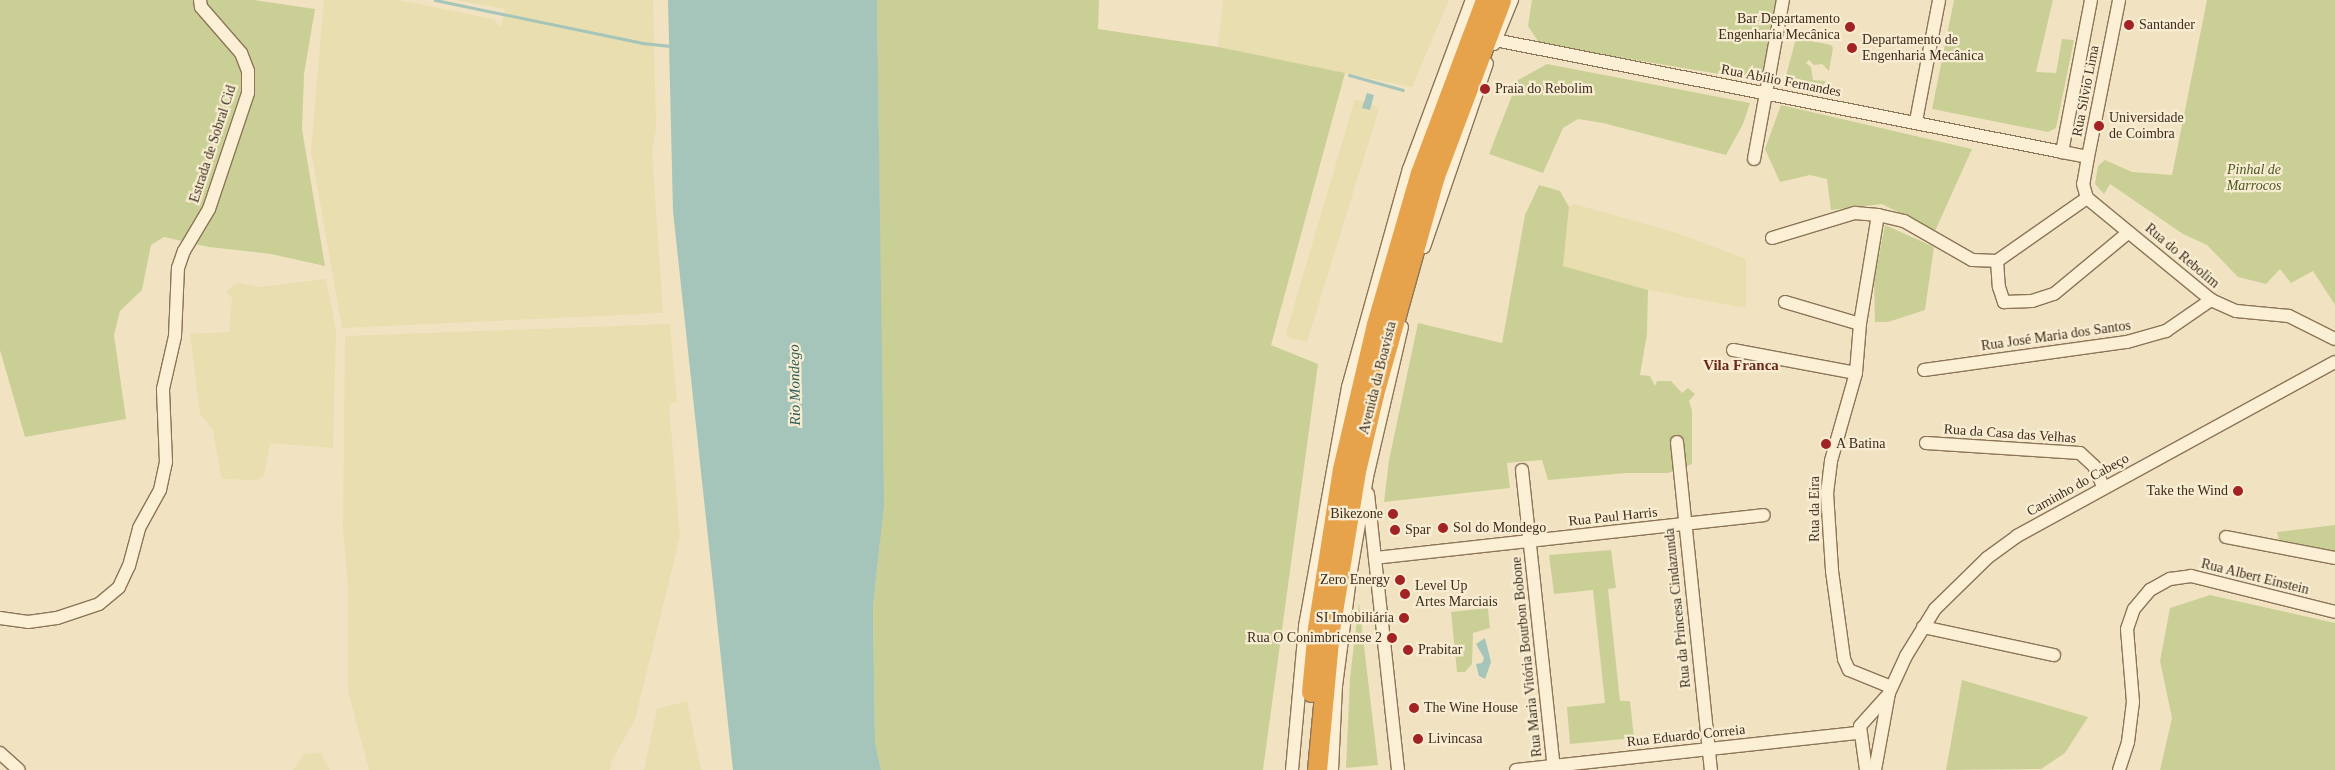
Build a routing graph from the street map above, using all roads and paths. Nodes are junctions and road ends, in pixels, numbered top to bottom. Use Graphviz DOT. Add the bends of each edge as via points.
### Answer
graph roads {
  1 [pos="200,0"];
  2 [pos="1472,0"];
  3 [pos="1485,0"];
  4 [pos="1501,0"];
  5 [pos="1512,0"];
  6 [pos="1783,0"];
  7 [pos="1939,0"];
  8 [pos="2091,0"];
  9 [pos="2119,0"];
  10 [pos="1495,40"];
  11 [pos="1765,93"];
  12 [pos="1916,121"];
  13 [pos="2062,152"];
  14 [pos="2088,157"];
  15 [pos="1754,159"];
  16 [pos="2087,198"];
  17 [pos="1878,215"];
  18 [pos="2129,232"];
  19 [pos="1772,238"];
  20 [pos="1997,261"];
  21 [pos="2211,300"];
  22 [pos="1785,302"];
  23 [pos="1860,324"];
  24 [pos="2335,339"];
  25 [pos="1733,350"];
  26 [pos="2335,362"];
  27 [pos="1924,370"];
  28 [pos="1856,373"];
  29 [pos="1677,442"];
  30 [pos="1926,443"];
  31 [pos="1522,470"];
  32 [pos="1367,478"];
  33 [pos="2104,488"];
  34 [pos="1764,515"];
  35 [pos="1684,524"];
  36 [pos="2226,537"];
  37 [pos="1529,541"];
  38 [pos="1375,558"];
  39 [pos="2335,558"];
  40 [pos="2335,612"];
  41 [pos="0,618"];
  42 [pos="1923,627"];
  43 [pos="2054,655"];
  44 [pos="1890,690"];
  45 [pos="1867,720"];
  46 [pos="1879,732"];
  47 [pos="1860,735"];
  48 [pos="1708,749"];
  49 [pos="0,753"];
  50 [pos="1554,768"];
  51 [pos="19,770"];
  52 [pos="1292,770"];
  53 [pos="1304,770"];
  54 [pos="1317,770"];
  55 [pos="1332,770"];
  56 [pos="1398,770"];
  57 [pos="1516,770"];
  58 [pos="1711,770"];
  59 [pos="1866,770"];
  60 [pos="1875,770"];
  61 [pos="2119,770"];
  1 -- 41 [label="street, Estrada de Sobral Cid" via="201,7 241,54 248,71 248,93 209,209 184,251 178,268 175,336 163,389 166,462 160,490 139,528 129,566 119,587 99,604 57,618 28,622"];
  2 -- 52 [label="street, Avenida da Boavista" via="1409,169 1348,387 1305,626"];
  3 -- 53 [label="highway, Avenida da Boavista" via="1420,173 1359,390 1325,567"];
  4 -- 54 [label="highway, Avenida da Boavista" via="1434,176 1374,394 1356,471 1330,630"];
  5 -- 10 [label="street, Avenida da Boavista"];
  6 -- 11 [label="street"];
  7 -- 12 [label="street"];
  8 -- 13 [label="street, Rua Sílvio Lima"];
  9 -- 14 [label="street, Rua Sílvio Lima"];
  10 -- 11 [label="street, Rua Abílio Fernandes"];
  10 -- 32 [label="street, Avenida da Boavista" via="1419,263"];
  11 -- 12 [label="street, Rua Abílio Fernandes"];
  11 -- 15 [label="street"];
  12 -- 13 [label="street, Rua Abílio Fernandes"];
  13 -- 14 [label="street, Rua Sílvio Lima"];
  14 -- 16 [label="street" via="2083,184"];
  16 -- 18 [label="street, Rua do Rebolim"];
  16 -- 20 [label="street"];
  17 -- 19 [label="street" via="1855,213"];
  17 -- 20 [label="street" via="1904,221 1972,260"];
  17 -- 23 [label="street, Rua da Eira"];
  18 -- 20 [label="street" via="2054,294 2032,301 2004,302 1998,287"];
  18 -- 21 [label="street, Rua do Rebolim"];
  21 -- 24 [label="street, Rua do Rebolim" via="2236,310 2289,316"];
  21 -- 27 [label="street, Rua José Maria dos Santos" via="2166,331 2127,342"];
  22 -- 23 [label="street"];
  23 -- 28 [label="street, Rua da Eira"];
  25 -- 28 [label="street"];
  26 -- 33 [label="street, Caminho do Cabeço"];
  28 -- 44 [label="street, Rua da Eira" via="1831,461 1827,493 1832,571 1844,659 1849,670"];
  29 -- 35 [label="street, Rua da Princesa Cindazunda"];
  30 -- 33 [label="street, Rua da Casa das Velhas" via="2080,452 2094,466"];
  31 -- 37 [label="street, Rua Maria Vitória Bourbon Bobone"];
  32 -- 38 [label="street"];
  32 -- 55 [label="street, Avenida da Boavista" via="1342,632"];
  33 -- 42 [label="street, Caminho do Cabeço" via="2017,536 1987,558 1935,610"];
  34 -- 35 [label="street, Rua Paul Harris"];
  35 -- 37 [label="street, Rua Paul Harris"];
  35 -- 48 [label="street, Rua da Princesa Cindazunda"];
  36 -- 39 [label="street"];
  37 -- 38 [label="street, Rua Paul Harris"];
  37 -- 50 [label="street, Rua Maria Vitória Bourbon Bobone"];
  38 -- 56 [label="street"];
  40 -- 61 [label="street, Rua Albert Einstein" via="2192,576 2170,579 2150,590 2134,609 2127,629 2133,702 2128,742"];
  42 -- 43 [label="street"];
  42 -- 44 [label="street, Caminho do Cabeço"];
  44 -- 45 [label="street, Caminho do Cabeço"];
  44 -- 46 [label="street, Caminho do Cabeço"];
  45 -- 46 [label="street" via="1874,721"];
  45 -- 47 [label="street" via="1860,726"];
  46 -- 47 [label="street" via="1870,741"];
  46 -- 60 [label="street, Caminho do Cabeço"];
  47 -- 48 [label="street, Rua Eduardo Correia"];
  47 -- 59 [label="street"];
  48 -- 50 [label="street, Rua Eduardo Correia"];
  48 -- 58 [label="street, Rua da Princesa Cindazunda"];
  49 -- 51 [label="street"];
  50 -- 57 [label="street, Rua Eduardo Correia"];
}
